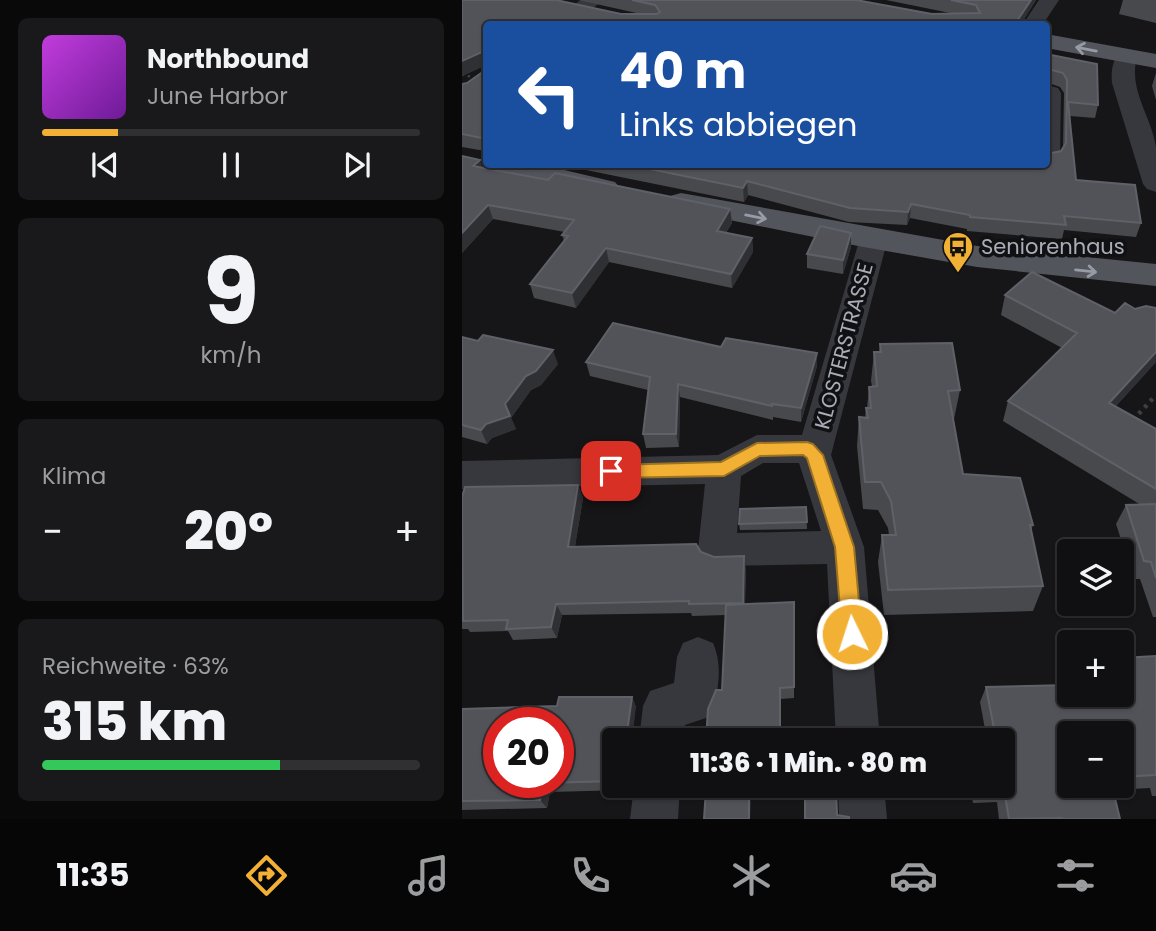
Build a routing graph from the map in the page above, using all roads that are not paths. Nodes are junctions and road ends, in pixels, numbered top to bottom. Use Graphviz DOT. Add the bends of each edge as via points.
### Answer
graph roads {
  1 [pos="1049,0"];
  2 [pos="556,4"];
  3 [pos="594,8"];
  4 [pos="565,21"];
  5 [pos="1036,21"];
  6 [pos="1050,42"];
  7 [pos="1126,57"];
  8 [pos="1156,61"];
  9 [pos="1151,152"];
  10 [pos="514,168"];
  11 [pos="1156,184"];
  12 [pos="874,238"];
  13 [pos="1156,275"];
  14 [pos="814,455"];
  15 [pos="724,469"];
  16 [pos="462,475"];
  17 [pos="845,547"];
  18 [pos="698,657"];
  19 [pos="663,728"];
  20 [pos="857,728"];
  21 [pos="656,798"];
  22 [pos="862,798"];
  23 [pos="654,819"];
  24 [pos="863,819"];
  1 -- 5 [label="street"];
  2 -- 3 [label="street"];
  3 -- 4 [label="street"];
  7 -- 6 [label="main road, one-way"];
  7 -- 8 [label="main road"];
  7 -- 9 [label="street" via="1123,83"];
  9 -- 11 [label="street"];
  10 -- 12 [label="main road, KLOSTERSTRASSE, one-way"];
  12 -- 13 [label="main road, KLOSTERSTRASSE, one-way" via="1010,262"];
  12 -- 14 [label="street, KLOSTERSTRASSE"];
  14 -- 15 [label="street" via="807,449 757,450"];
  14 -- 17 [label="street"];
  15 -- 16 [label="street"];
  15 -- 17 [label="street" via="717,550"];
  17 -- 20 [label="street"];
  18 -- 19 [label="street" via="694,702 665,706"];
  21 -- 23 [label="street"];
  22 -- 24 [label="street"];
}
